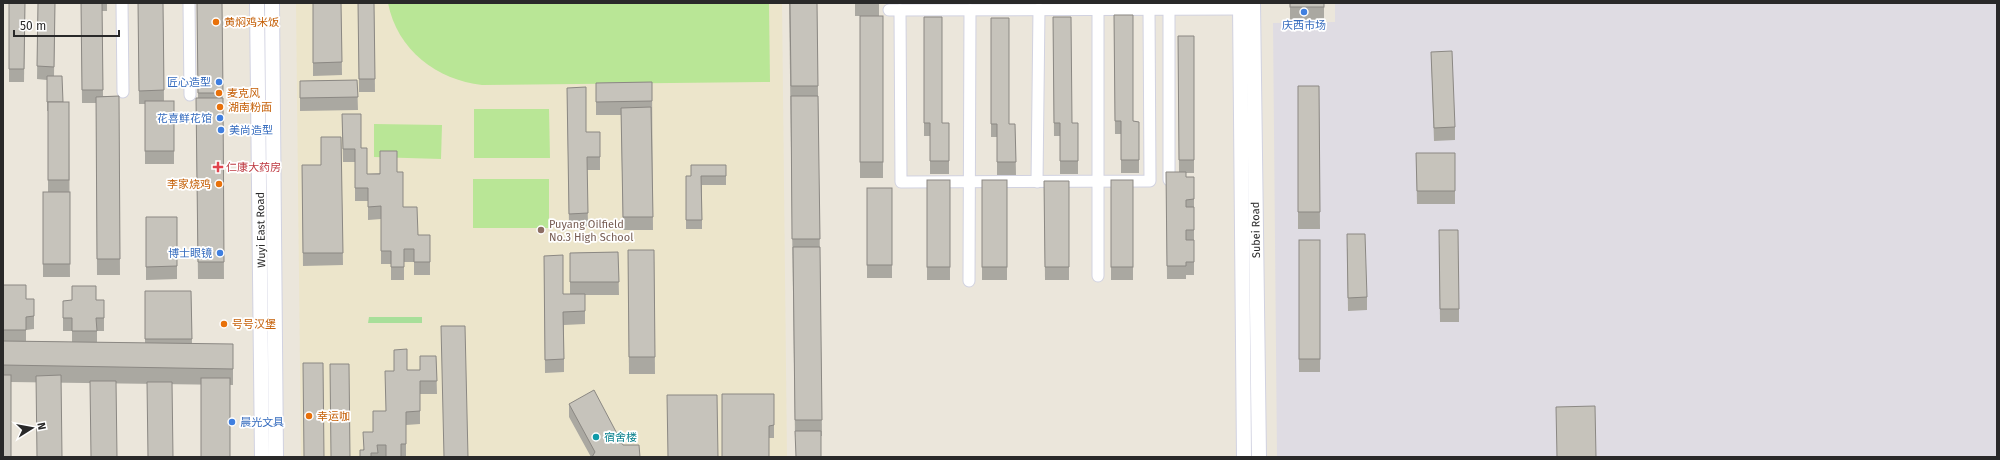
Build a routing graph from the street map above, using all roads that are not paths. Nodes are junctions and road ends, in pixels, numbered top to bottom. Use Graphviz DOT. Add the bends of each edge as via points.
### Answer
graph roads {
  1 [pos="122,3"];
  2 [pos="190,3"];
  3 [pos="257,3"];
  4 [pos="272,3"];
  5 [pos="1253,3"];
  6 [pos="919,6"];
  7 [pos="1169,6"];
  8 [pos="1240,6"];
  9 [pos="975,7"];
  10 [pos="1044,7"];
  11 [pos="1098,9"];
  12 [pos="1148,9"];
  13 [pos="123,92"];
  14 [pos="190,95"];
  15 [pos="1169,180"];
  16 [pos="1099,181"];
  17 [pos="969,182"];
  18 [pos="1037,182"];
  19 [pos="1098,276"];
  20 [pos="969,281"];
  21 [pos="262,457"];
  22 [pos="276,457"];
  23 [pos="1244,457"];
  24 [pos="1259,457"];
  1 -- 13 [label="street"];
  2 -- 14 [label="street"];
  3 -- 21 [label="street, Wuyi East Road"];
  4 -- 22 [label="street, Wuyi East Road"];
  5 -- 24 [label="street, Subei Road"];
  6 -- 9 [label="street"];
  6 -- 17 [label="street" via="894,10 901,182"];
  7 -- 8 [label="street"];
  7 -- 12 [label="street"];
  7 -- 15 [label="street"];
  8 -- 23 [label="street, Subei Road"];
  9 -- 10 [label="street"];
  9 -- 17 [label="street"];
  10 -- 11 [label="street"];
  10 -- 18 [label="street"];
  11 -- 12 [label="street"];
  11 -- 16 [label="street"];
  12 -- 16 [label="street" via="1150,181"];
  16 -- 18 [label="street"];
  16 -- 19 [label="street"];
  17 -- 18 [label="street"];
  17 -- 20 [label="street"];
}
